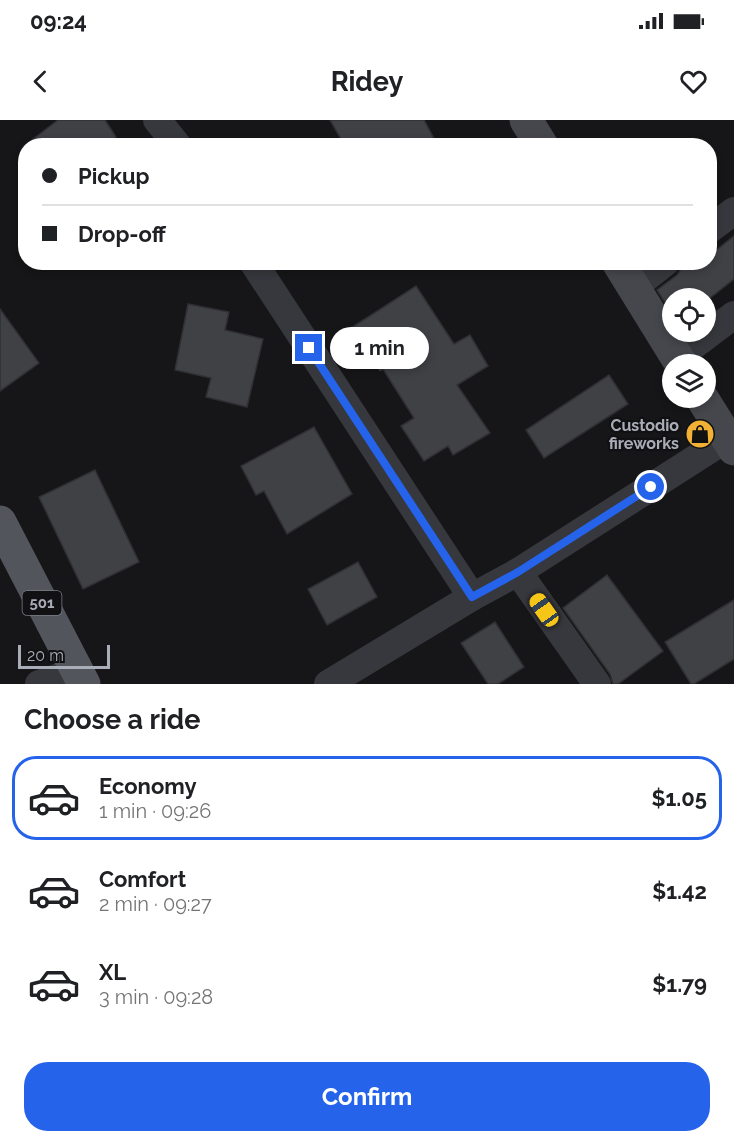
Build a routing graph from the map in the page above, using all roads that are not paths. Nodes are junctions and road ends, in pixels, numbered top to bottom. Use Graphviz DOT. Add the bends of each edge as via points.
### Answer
graph roads {
  1 [pos="157,120"];
  2 [pos="526,120"];
  3 [pos="172,138"];
  4 [pos="537,138"];
  5 [pos="734,211"];
  6 [pos="717,224"];
  7 [pos="258,270"];
  8 [pos="641,270"];
  9 [pos="626,275"];
  10 [pos="734,315"];
  11 [pos="675,354"];
  12 [pos="687,354"];
  13 [pos="709,408"];
  14 [pos="732,440"];
  15 [pos="0,522"];
  16 [pos="518,572"];
  17 [pos="472,597"];
  18 [pos="81,677"];
  19 [pos="39,684"];
  20 [pos="328,684"];
  21 [pos="597,684"];
  1 -- 3 [label="street"];
  2 -- 4 [label="main road"];
  5 -- 6 [label="street"];
  7 -- 17 [label="street"];
  8 -- 9 [label="street"];
  9 -- 11 [label="main road"];
  10 -- 12 [label="street"];
  13 -- 14 [label="main road"];
  14 -- 16 [label="street"];
  15 -- 18 [label="main road, 501"];
  16 -- 17 [label="street"];
  16 -- 21 [label="street"];
  17 -- 20 [label="street"];
  18 -- 19 [label="street"];
}
